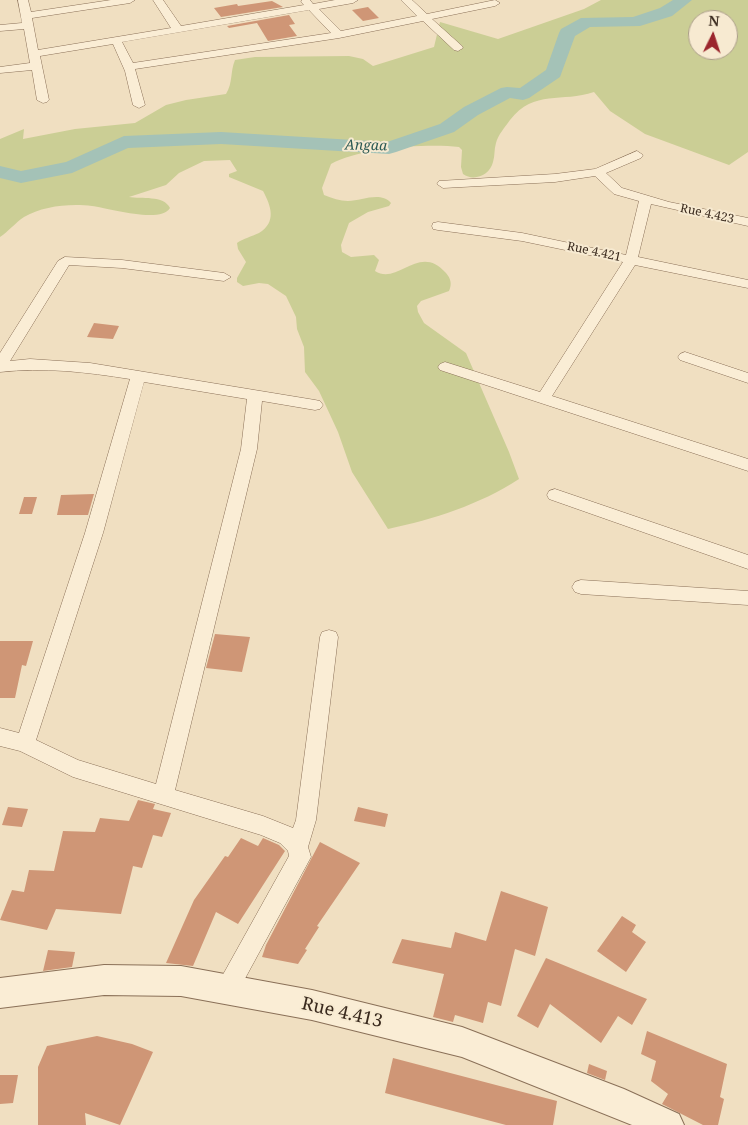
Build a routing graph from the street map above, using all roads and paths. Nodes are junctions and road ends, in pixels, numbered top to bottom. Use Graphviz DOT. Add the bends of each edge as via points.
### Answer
graph roads {
  1 [pos="23,0"];
  2 [pos="130,0"];
  3 [pos="158,0"];
  4 [pos="353,0"];
  5 [pos="406,0"];
  6 [pos="495,3"];
  7 [pos="308,4"];
  8 [pos="424,18"];
  9 [pos="28,21"];
  10 [pos="0,28"];
  11 [pos="178,30"];
  12 [pos="339,35"];
  13 [pos="116,40"];
  14 [pos="458,48"];
  15 [pos="34,54"];
  16 [pos="37,66"];
  17 [pos="130,67"];
  18 [pos="0,70"];
  19 [pos="43,100"];
  20 [pos="139,105"];
  21 [pos="637,155"];
  22 [pos="598,172"];
  23 [pos="443,184"];
  24 [pos="646,200"];
  25 [pos="748,222"];
  26 [pos="438,226"];
  27 [pos="631,260"];
  28 [pos="224,277"];
  29 [pos="748,284"];
  30 [pos="685,357"];
  31 [pos="0,366"];
  32 [pos="445,367"];
  33 [pos="138,375"];
  34 [pos="748,378"];
  35 [pos="255,396"];
  36 [pos="543,399"];
  37 [pos="314,405"];
  38 [pos="748,465"];
  39 [pos="555,494"];
  40 [pos="748,562"];
  41 [pos="581,587"];
  42 [pos="748,598"];
  43 [pos="329,637"];
  44 [pos="0,737"];
  45 [pos="25,744"];
  46 [pos="163,795"];
  47 [pos="298,845"];
  48 [pos="227,989"];
  49 [pos="0,993"];
  50 [pos="668,1125"];
  1 -- 9 [label="street"];
  2 -- 9 [label="street"];
  3 -- 11 [label="street"];
  4 -- 7 [label="street"];
  5 -- 8 [label="street"];
  6 -- 8 [label="street"];
  7 -- 11 [label="street"];
  7 -- 12 [label="street"];
  8 -- 12 [label="street"];
  8 -- 14 [label="street"];
  9 -- 10 [label="street"];
  9 -- 15 [label="street"];
  11 -- 13 [label="street"];
  12 -- 17 [label="street"];
  13 -- 15 [label="street"];
  13 -- 17 [label="street"];
  15 -- 16 [label="street"];
  16 -- 18 [label="street"];
  16 -- 19 [label="street"];
  17 -- 20 [label="street"];
  21 -- 22 [label="street"];
  22 -- 23 [label="street" via="555,178"];
  22 -- 24 [label="street, Rue 4.423" via="618,191"];
  24 -- 25 [label="street, Rue 4.423"];
  24 -- 27 [label="street"];
  26 -- 27 [label="street, Rue 4.421" via="522,237"];
  27 -- 29 [label="street, Rue 4.421"];
  27 -- 36 [label="street"];
  28 -- 31 [label="street" via="122,264 66,261"];
  30 -- 34 [label="street"];
  31 -- 33 [label="street" via="70,366"];
  32 -- 36 [label="street"];
  33 -- 35 [label="street"];
  33 -- 45 [label="street" via="94,533"];
  35 -- 37 [label="street"];
  35 -- 46 [label="street" via="250,450"];
  36 -- 38 [label="street"];
  39 -- 40 [label="street"];
  41 -- 42 [label="street"];
  43 -- 47 [label="street" via="306,820"];
  44 -- 45 [label="street"];
  45 -- 46 [label="street" via="73,768"];
  46 -- 47 [label="street" via="264,826 289,837"];
  47 -- 48 [label="street" via="300,857"];
  48 -- 49 [label="street, Rue 4.413" via="181,981 104,980"];
  48 -- 50 [label="street, Rue 4.413" via="312,1005 462,1042"];
}
